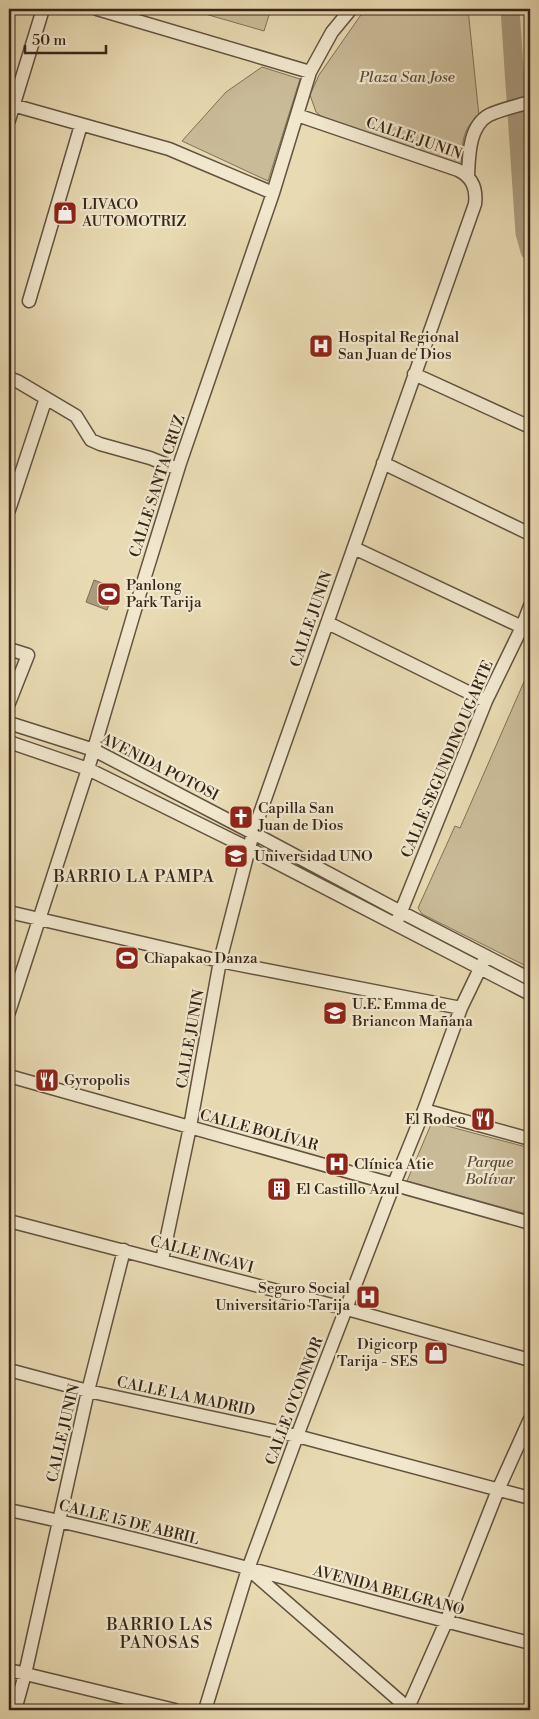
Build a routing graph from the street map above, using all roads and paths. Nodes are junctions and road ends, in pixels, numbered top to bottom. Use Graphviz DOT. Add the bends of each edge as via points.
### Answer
graph roads {
  1 [pos="43,9"];
  2 [pos="97,9"];
  3 [pos="351,9"];
  4 [pos="310,72"];
  5 [pos="530,102"];
  6 [pos="11,105"];
  7 [pos="298,116"];
  8 [pos="9,120"];
  9 [pos="81,125"];
  10 [pos="468,175"];
  11 [pos="273,193"];
  12 [pos="29,301"];
  13 [pos="414,374"];
  14 [pos="9,378"];
  15 [pos="46,398"];
  16 [pos="530,427"];
  17 [pos="383,463"];
  18 [pos="178,469"];
  19 [pos="9,510"];
  20 [pos="530,534"];
  21 [pos="354,548"];
  22 [pos="530,606"];
  23 [pos="328,622"];
  24 [pos="522,627"];
  25 [pos="9,649"];
  26 [pos="486,701"];
  27 [pos="9,703"];
  28 [pos="9,723"];
  29 [pos="9,742"];
  30 [pos="94,750"];
  31 [pos="88,769"];
  32 [pos="253,833"];
  33 [pos="250,849"];
  34 [pos="9,912"];
  35 [pos="401,912"];
  36 [pos="40,919"];
  37 [pos="395,925"];
  38 [pos="486,956"];
  39 [pos="220,961"];
  40 [pos="479,968"];
  41 [pos="530,979"];
  42 [pos="530,994"];
  43 [pos="461,1008"];
  44 [pos="9,1012"];
  45 [pos="9,1076"];
  46 [pos="424,1110"];
  47 [pos="190,1127"];
  48 [pos="530,1138"];
  49 [pos="394,1184"];
  50 [pos="9,1221"];
  51 [pos="530,1223"];
  52 [pos="124,1250"];
  53 [pos="162,1260"];
  54 [pos="347,1309"];
  55 [pos="530,1360"];
  56 [pos="9,1370"];
  57 [pos="88,1391"];
  58 [pos="530,1418"];
  59 [pos="297,1436"];
  60 [pos="498,1490"];
  61 [pos="530,1498"];
  62 [pos="9,1510"];
  63 [pos="60,1521"];
  64 [pos="244,1568"];
  65 [pos="446,1622"];
  66 [pos="530,1643"];
  67 [pos="9,1670"];
  68 [pos="25,1674"];
  69 [pos="15,1710"];
  70 [pos="175,1710"];
  71 [pos="205,1710"];
  72 [pos="408,1710"];
  1 -- 6 [label="street"];
  2 -- 4 [label="street"];
  3 -- 4 [label="street" via="332,32"];
  4 -- 7 [label="street, CALLE SANTA CRUZ"];
  5 -- 10 [label="street" via="488,116 474,133"];
  6 -- 8 [label="street"];
  6 -- 9 [label="street"];
  7 -- 10 [label="street, CALLE JUNIN"];
  7 -- 11 [label="street, CALLE SANTA CRUZ"];
  9 -- 11 [label="street" via="169,150"];
  9 -- 12 [label="street"];
  10 -- 13 [label="street, CALLE JUNIN" via="474,185 475,204"];
  11 -- 18 [label="street, CALLE SANTA CRUZ"];
  13 -- 16 [label="street"];
  13 -- 17 [label="street, CALLE JUNIN"];
  14 -- 15 [label="street"];
  15 -- 18 [label="street" via="76,416 91,440"];
  15 -- 19 [label="street"];
  17 -- 20 [label="street"];
  17 -- 21 [label="street, CALLE JUNIN"];
  18 -- 30 [label="street, CALLE SANTA CRUZ"];
  21 -- 23 [label="street, CALLE JUNIN"];
  21 -- 24 [label="street"];
  22 -- 24 [label="street, CALLE SEGUNDINO UGARTE"];
  23 -- 26 [label="street"];
  23 -- 32 [label="street, CALLE JUNIN"];
  24 -- 26 [label="street, CALLE SEGUNDINO UGARTE"];
  25 -- 27 [label="street" via="28,655"];
  26 -- 35 [label="street, CALLE SEGUNDINO UGARTE"];
  28 -- 30 [label="street, AVENIDA POTOSI"];
  29 -- 31 [label="street"];
  30 -- 31 [label="street, CALLE SANTA CRUZ"];
  30 -- 32 [label="street, AVENIDA POTOSI"];
  31 -- 33 [label="street"];
  31 -- 36 [label="street, CALLE SANTA CRUZ"];
  32 -- 33 [label="street, CALLE JUNIN"];
  32 -- 35 [label="street, AVENIDA POTOSI"];
  33 -- 37 [label="street"];
  33 -- 39 [label="street, CALLE JUNIN"];
  34 -- 36 [label="street"];
  35 -- 37 [label="street, CALLE SEGUNDINO UGARTE"];
  35 -- 38 [label="street, AVENIDA POTOSI"];
  36 -- 39 [label="street"];
  36 -- 44 [label="street, CALLE SANTA CRUZ"];
  37 -- 40 [label="street"];
  38 -- 40 [label="street, CALLE O'CONNOR"];
  38 -- 41 [label="street, AVENIDA POTOSI"];
  39 -- 43 [label="street"];
  39 -- 47 [label="street, CALLE JUNIN"];
  40 -- 42 [label="street"];
  40 -- 43 [label="street, CALLE O'CONNOR"];
  43 -- 46 [label="street, CALLE O'CONNOR"];
  45 -- 47 [label="street, CALLE BOLÍVAR"];
  46 -- 48 [label="street"];
  46 -- 49 [label="street, CALLE O'CONNOR"];
  47 -- 49 [label="street, CALLE BOLÍVAR"];
  47 -- 53 [label="street, CALLE JUNIN"];
  49 -- 51 [label="street, CALLE BOLÍVAR"];
  49 -- 54 [label="street, CALLE O'CONNOR"];
  50 -- 52 [label="street, CALLE INGAVI"];
  52 -- 53 [label="street, CALLE INGAVI"];
  52 -- 57 [label="street, CALLE JUNIN"];
  53 -- 54 [label="street, CALLE INGAVI"];
  54 -- 55 [label="street, CALLE INGAVI"];
  54 -- 59 [label="street, CALLE O'CONNOR"];
  56 -- 57 [label="street, CALLE LA MADRID"];
  57 -- 59 [label="street, CALLE LA MADRID"];
  57 -- 63 [label="street, CALLE JUNIN"];
  58 -- 60 [label="street"];
  59 -- 60 [label="street, CALLE LA MADRID"];
  59 -- 64 [label="street, CALLE O'CONNOR"];
  60 -- 61 [label="street, CALLE LA MADRID"];
  60 -- 65 [label="street"];
  62 -- 63 [label="street, CALLE 15 DE ABRIL"];
  63 -- 64 [label="street, CALLE 15 DE ABRIL"];
  63 -- 68 [label="street, CALLE JUNIN"];
  64 -- 65 [label="street, AVENIDA BELGRANO"];
  64 -- 71 [label="street, CALLE O'CONNOR"];
  64 -- 72 [label="street"];
  65 -- 66 [label="street, AVENIDA BELGRANO"];
  65 -- 72 [label="street"];
  67 -- 68 [label="street"];
  68 -- 69 [label="street, CALLE JUNIN"];
  68 -- 70 [label="street"];
}
